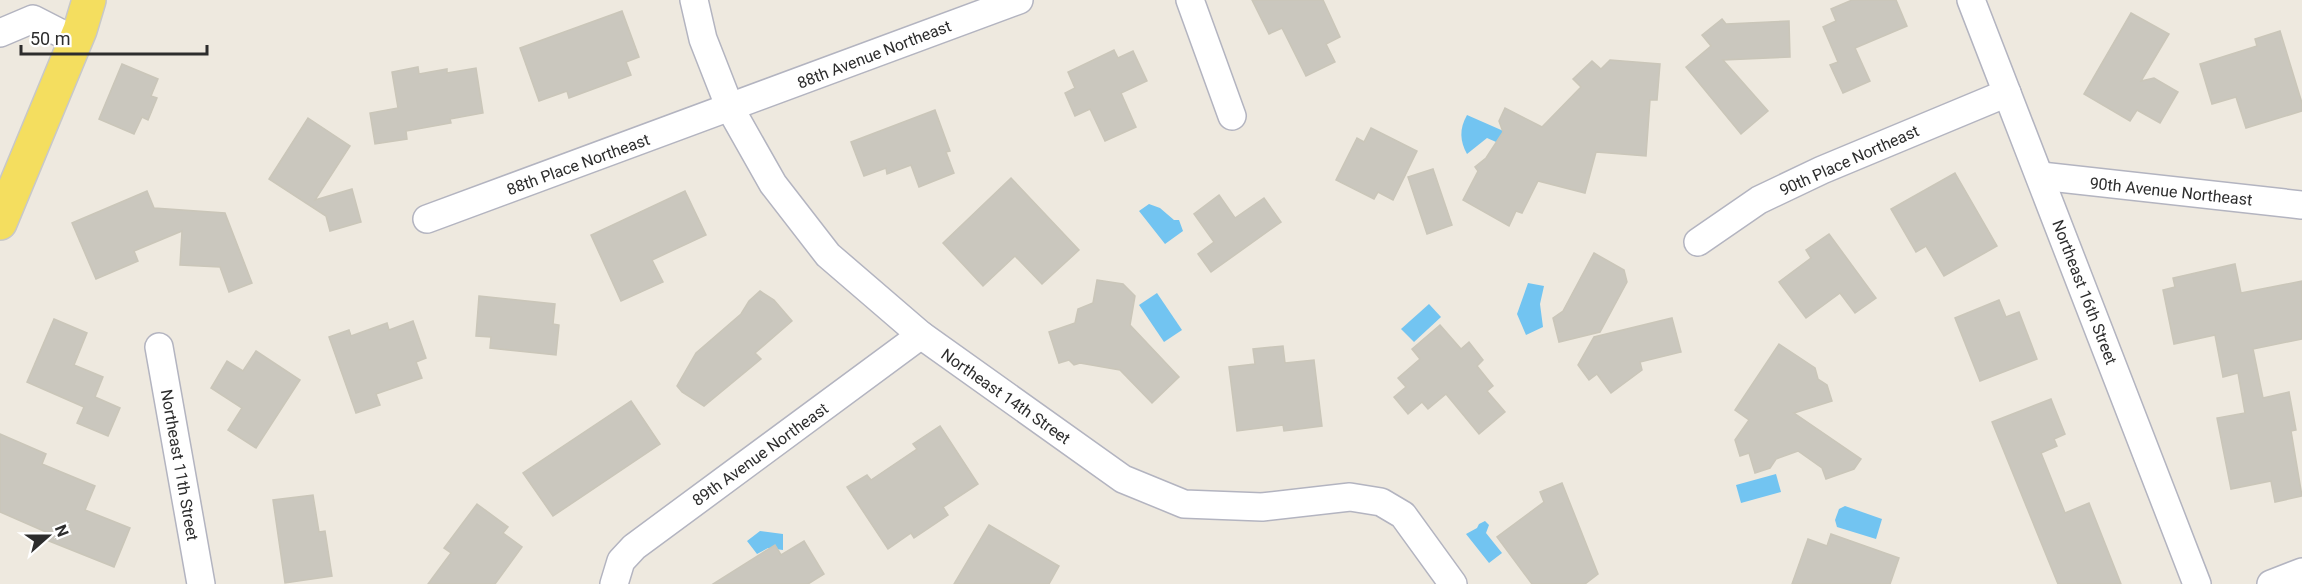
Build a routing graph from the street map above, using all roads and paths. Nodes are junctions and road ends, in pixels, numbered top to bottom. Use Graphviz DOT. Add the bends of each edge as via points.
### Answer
graph roads {
  1 [pos="89,0"];
  2 [pos="694,0"];
  3 [pos="1019,0"];
  4 [pos="1190,0"];
  5 [pos="1971,0"];
  6 [pos="0,33"];
  7 [pos="76,41"];
  8 [pos="2007,93"];
  9 [pos="730,108"];
  10 [pos="1232,116"];
  11 [pos="2041,176"];
  12 [pos="2302,205"];
  13 [pos="427,219"];
  14 [pos="0,223"];
  15 [pos="1698,242"];
  16 [pos="921,335"];
  17 [pos="159,347"];
  18 [pos="2302,572"];
  19 [pos="201,584"];
  20 [pos="614,584"];
  21 [pos="1453,584"];
  22 [pos="2198,584"];
  23 [pos="2271,584"];
  1 -- 7 [label="main road"];
  2 -- 9 [label="street, Northeast 14th Street"];
  3 -- 9 [label="street, 88th Avenue Northeast"];
  4 -- 10 [label="street"];
  5 -- 8 [label="street, Northeast 16th Street"];
  6 -- 7 [label="street" via="33,19"];
  7 -- 14 [label="main road"];
  8 -- 11 [label="street, Northeast 16th Street"];
  8 -- 15 [label="street, 90th Place Northeast" via="1759,200"];
  9 -- 13 [label="street, 88th Place Northeast"];
  9 -- 16 [label="street, Northeast 14th Street" via="773,184 828,255"];
  11 -- 12 [label="street, 90th Avenue Northeast"];
  11 -- 22 [label="street, Northeast 16th Street"];
  16 -- 20 [label="street, 89th Avenue Northeast" via="634,547 621,561"];
  16 -- 21 [label="street, Northeast 14th Street" via="1124,478 1184,504 1262,507 1350,497 1381,502 1403,515"];
  17 -- 19 [label="street, Northeast 11th Street"];
  18 -- 23 [label="street"];
}
